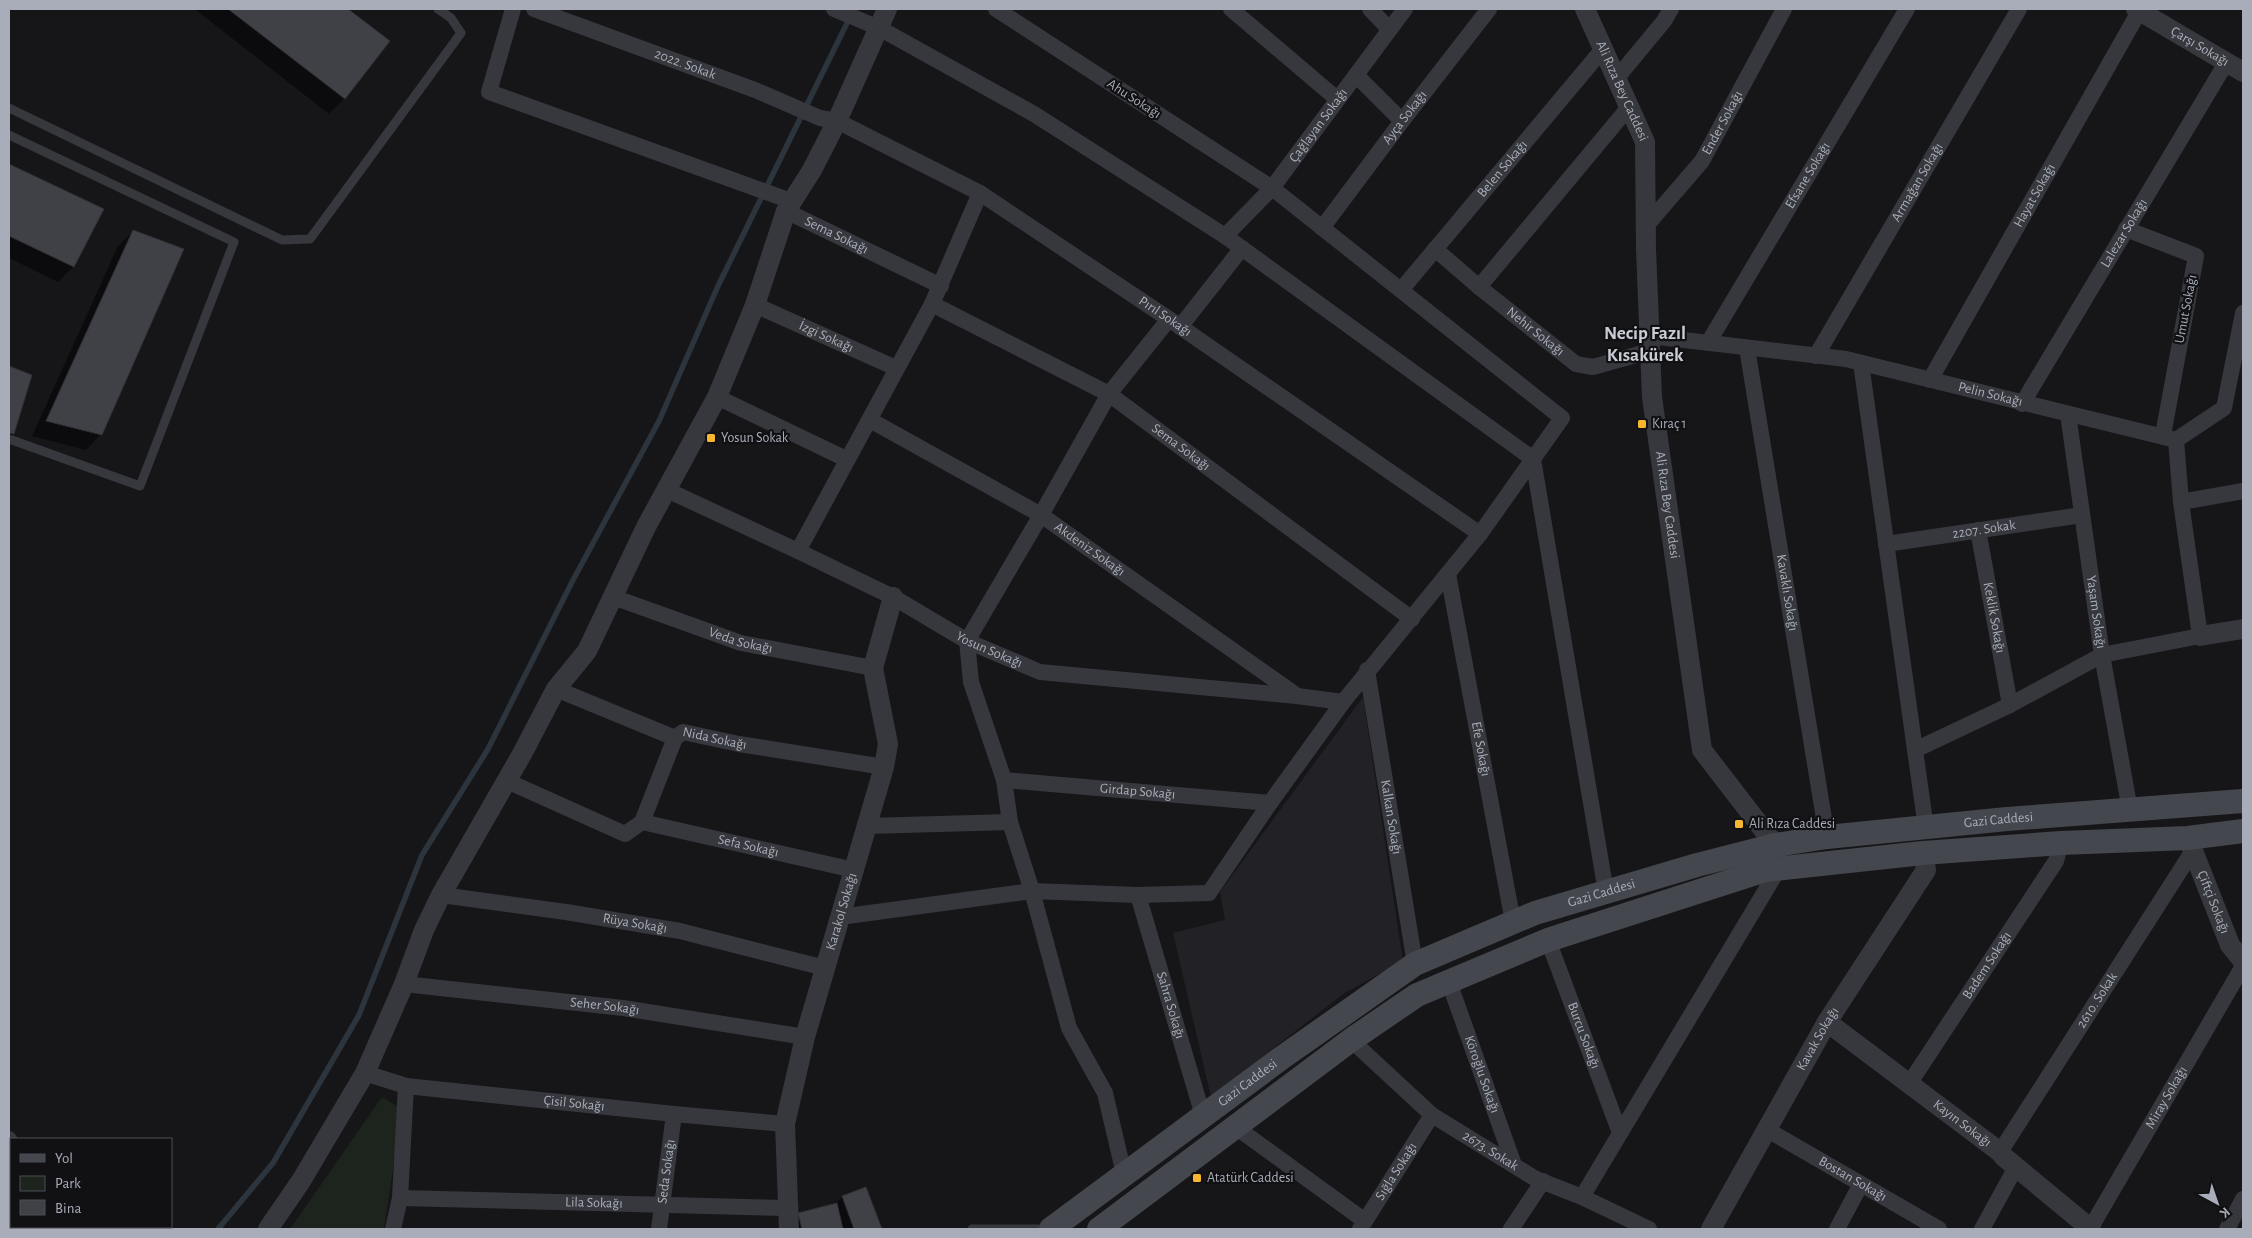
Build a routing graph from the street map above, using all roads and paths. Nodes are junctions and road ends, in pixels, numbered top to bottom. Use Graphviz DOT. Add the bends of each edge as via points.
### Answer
graph roads {
  1 [pos="438,9"];
  2 [pos="513,9"];
  3 [pos="534,9"];
  4 [pos="834,9"];
  5 [pos="887,9"];
  6 [pos="996,9"];
  7 [pos="1231,9"];
  8 [pos="1370,9"];
  9 [pos="1405,9"];
  10 [pos="1489,9"];
  11 [pos="1585,9"];
  12 [pos="1671,9"];
  13 [pos="1784,9"];
  14 [pos="1907,9"];
  15 [pos="2019,9"];
  16 [pos="2150,12"];
  17 [pos="874,26"];
  18 [pos="1389,29"];
  19 [pos="1603,49"];
  20 [pos="2234,67"];
  21 [pos="1356,75"];
  22 [pos="1616,79"];
  23 [pos="1337,99"];
  24 [pos="1629,107"];
  25 [pos="9,108"];
  26 [pos="828,120"];
  27 [pos="1402,121"];
  28 [pos="9,135"];
  29 [pos="1272,188"];
  30 [pos="980,193"];
  31 [pos="786,203"];
  32 [pos="1646,226"];
  33 [pos="1322,228"];
  34 [pos="2126,229"];
  35 [pos="1225,236"];
  36 [pos="1242,248"];
  37 [pos="1435,249"];
  38 [pos="941,286"];
  39 [pos="1479,287"];
  40 [pos="1401,290"];
  41 [pos="755,304"];
  42 [pos="932,304"];
  43 [pos="2243,313"];
  44 [pos="1174,323"];
  45 [pos="1708,343"];
  46 [pos="1650,344"];
  47 [pos="1747,348"];
  48 [pos="1816,356"];
  49 [pos="1861,363"];
  50 [pos="896,368"];
  51 [pos="1930,380"];
  52 [pos="1109,394"];
  53 [pos="717,397"];
  54 [pos="2022,404"];
  55 [pos="2068,414"];
  56 [pos="870,420"];
  57 [pos="2169,437"];
  58 [pos="9,439"];
  59 [pos="846,459"];
  60 [pos="1533,459"];
  61 [pos="667,490"];
  62 [pos="2243,491"];
  63 [pos="2180,502"];
  64 [pos="1041,515"];
  65 [pos="2082,515"];
  66 [pos="1978,530"];
  67 [pos="1480,534"];
  68 [pos="1886,544"];
  69 [pos="798,550"];
  70 [pos="1448,574"];
  71 [pos="613,597"];
  72 [pos="893,597"];
  73 [pos="1412,620"];
  74 [pos="2243,629"];
  75 [pos="2200,636"];
  76 [pos="967,641"];
  77 [pos="2102,655"];
  78 [pos="873,668"];
  79 [pos="1367,670"];
  80 [pos="556,689"];
  81 [pos="1297,696"];
  82 [pos="1342,702"];
  83 [pos="2010,705"];
  84 [pos="675,738"];
  85 [pos="1915,750"];
  86 [pos="884,767"];
  87 [pos="1004,780"];
  88 [pos="506,781"];
  89 [pos="2243,801"];
  90 [pos="1270,803"];
  91 [pos="2130,810"];
  92 [pos="642,822"];
  93 [pos="1010,822"];
  94 [pos="867,826"];
  95 [pos="1926,828"];
  96 [pos="2243,831"];
  97 [pos="1827,837"];
  98 [pos="2062,843"];
  99 [pos="2191,844"];
  100 [pos="1923,853"];
  101 [pos="1777,856"];
  102 [pos="854,870"];
  103 [pos="1032,891"];
  104 [pos="1606,892"];
  105 [pos="441,895"];
  106 [pos="1138,895"];
  107 [pos="840,917"];
  108 [pos="1513,922"];
  109 [pos="1548,940"];
  110 [pos="2243,962"];
  111 [pos="1415,964"];
  112 [pos="2243,966"];
  113 [pos="825,968"];
  114 [pos="1449,982"];
  115 [pos="404,984"];
  116 [pos="1827,1022"];
  117 [pos="806,1037"];
  118 [pos="1351,1040"];
  119 [pos="365,1073"];
  120 [pos="1909,1084"];
  121 [pos="406,1086"];
  122 [pos="674,1114"];
  123 [pos="1432,1115"];
  124 [pos="1203,1116"];
  125 [pos="785,1124"];
  126 [pos="1237,1128"];
  127 [pos="1766,1129"];
  128 [pos="1620,1133"];
  129 [pos="2000,1152"];
  130 [pos="1514,1165"];
  131 [pos="2016,1167"];
  132 [pos="1124,1174"];
  133 [pos="1542,1181"];
  134 [pos="1861,1184"];
  135 [pos="1582,1197"];
  136 [pos="400,1198"];
  137 [pos="2243,1199"];
  138 [pos="663,1205"];
  139 [pos="786,1208"];
  140 [pos="1363,1225"];
  141 [pos="1112,1226"];
  142 [pos="1638,1227"];
  143 [pos="268,1229"];
  144 [pos="393,1229"];
  145 [pos="659,1229"];
  146 [pos="789,1229"];
  147 [pos="972,1229"];
  148 [pos="1038,1229"];
  149 [pos="1051,1229"];
  150 [pos="1511,1229"];
  151 [pos="1711,1229"];
  152 [pos="1838,1229"];
  153 [pos="1939,1229"];
  154 [pos="1982,1229"];
  155 [pos="2091,1229"];
  156 [pos="2227,1229"];
  1 -- 25 [label="lane" via="451,18 461,33 310,239 282,240"];
  2 -- 31 [label="street, Sema Sokağı" via="489,92 749,185"];
  3 -- 26 [label="street, 2022. Sokak"];
  4 -- 17 [label="street"];
  5 -- 17 [label="street"];
  6 -- 29 [label="street, Ahu Sokağı"];
  7 -- 23 [label="street"];
  8 -- 18 [label="street"];
  9 -- 18 [label="street, Çağlayan Sokağı"];
  10 -- 27 [label="street, Ayça Sokağı"];
  11 -- 19 [label="street, Ali Rıza Bey Caddesi"];
  12 -- 22 [label="street"];
  13 -- 32 [label="street, Ender Sokağı" via="1702,161"];
  14 -- 45 [label="street, Efsane Sokağı"];
  15 -- 48 [label="street, Armağan Sokağı"];
  16 -- 20 [label="street, Çarşı Sokağı"];
  16 -- 51 [label="street, Hayat Sokağı"];
  17 -- 26 [label="street"];
  17 -- 35 [label="street" via="1034,114"];
  18 -- 21 [label="street, Çağlayan Sokağı"];
  19 -- 22 [label="street, Ali Rıza Bey Caddesi"];
  19 -- 37 [label="street, Belen Sokağı"];
  20 -- 34 [label="street, Lalezar Sokağı"];
  21 -- 23 [label="street, Çağlayan Sokağı"];
  21 -- 27 [label="street"];
  22 -- 24 [label="street, Ali Rıza Bey Caddesi"];
  23 -- 29 [label="street, Çağlayan Sokağı"];
  24 -- 32 [label="street, Ali Rıza Bey Caddesi" via="1645,142"];
  24 -- 39 [label="street"];
  26 -- 30 [label="street, Pırıl Sokağı"];
  26 -- 31 [label="street" via="812,170"];
  27 -- 33 [label="street, Ayça Sokağı"];
  28 -- 58 [label="lane" via="234,242 140,486"];
  29 -- 33 [label="street, Ahu Sokağı"];
  29 -- 35 [label="street, Çağlayan Sokağı"];
  30 -- 38 [label="street"];
  30 -- 44 [label="street, Pırıl Sokağı"];
  31 -- 38 [label="street, Sema Sokağı"];
  31 -- 41 [label="street"];
  32 -- 46 [label="street, Ali Rıza Bey Caddesi"];
  33 -- 40 [label="street, Ahu Sokağı"];
  34 -- 54 [label="street, Lalezar Sokağı"];
  34 -- 57 [label="street, Umut Sokağı" via="2196,256"];
  35 -- 36 [label="street"];
  36 -- 44 [label="street"];
  36 -- 60 [label="street"];
  37 -- 39 [label="street, Nehir Sokağı"];
  37 -- 40 [label="street, Belen Sokağı"];
  38 -- 42 [label="street"];
  39 -- 46 [label="street, Nehir Sokağı" via="1576,364 1593,367"];
  40 -- 60 [label="street, Ahu Sokağı" via="1562,418"];
  41 -- 50 [label="street, İzgi Sokağı"];
  41 -- 53 [label="street"];
  42 -- 50 [label="street"];
  42 -- 52 [label="street, Sema Sokağı"];
  43 -- 57 [label="street" via="2224,408"];
  44 -- 52 [label="street"];
  44 -- 67 [label="street, Pırıl Sokağı"];
  45 -- 46 [label="street, Pelin Sokağı"];
  45 -- 47 [label="street, Pelin Sokağı"];
  46 -- 101 [label="street, Ali Rıza Bey Caddesi" via="1652,397 1702,750"];
  47 -- 48 [label="street, Pelin Sokağı"];
  47 -- 97 [label="street, Kavaklı Sokağı"];
  48 -- 49 [label="street, Pelin Sokağı"];
  49 -- 51 [label="street, Pelin Sokağı"];
  49 -- 68 [label="street"];
  50 -- 56 [label="street"];
  51 -- 54 [label="street, Pelin Sokağı"];
  52 -- 64 [label="street"];
  52 -- 73 [label="street, Sema Sokağı"];
  53 -- 59 [label="street"];
  53 -- 61 [label="street"];
  54 -- 55 [label="street, Pelin Sokağı"];
  55 -- 57 [label="street, Pelin Sokağı"];
  55 -- 65 [label="street, Yaşam Sokağı"];
  56 -- 59 [label="street"];
  56 -- 64 [label="street, Akdeniz Sokağı"];
  57 -- 63 [label="street"];
  59 -- 69 [label="street"];
  60 -- 67 [label="street"];
  60 -- 104 [label="street"];
  61 -- 69 [label="street, Yosun Sokağı"];
  61 -- 71 [label="street"];
  62 -- 63 [label="street"];
  63 -- 75 [label="street"];
  64 -- 76 [label="street"];
  64 -- 81 [label="street, Akdeniz Sokağı"];
  65 -- 66 [label="street, 2207. Sokak"];
  65 -- 77 [label="street, Yaşam Sokağı"];
  66 -- 68 [label="street, 2207. Sokak"];
  66 -- 83 [label="street, Keklik Sokağı"];
  67 -- 70 [label="street"];
  68 -- 85 [label="street"];
  69 -- 72 [label="street, Yosun Sokağı"];
  70 -- 73 [label="street"];
  70 -- 108 [label="street, Efe Sokağı"];
  71 -- 78 [label="street, Veda Sokağı" via="741,643"];
  71 -- 80 [label="street" via="587,651"];
  72 -- 76 [label="street, Yosun Sokağı"];
  72 -- 78 [label="street, Karakol Sokağı"];
  73 -- 79 [label="street"];
  74 -- 75 [label="street"];
  75 -- 77 [label="street"];
  76 -- 81 [label="street, Yosun Sokağı" via="1040,672"];
  76 -- 87 [label="street" via="971,682"];
  77 -- 83 [label="street"];
  77 -- 91 [label="street, Yaşam Sokağı"];
  78 -- 86 [label="street, Karakol Sokağı" via="888,744"];
  79 -- 82 [label="street"];
  79 -- 111 [label="street, Kalkan Sokağı"];
  80 -- 84 [label="street, Nida Sokağı"];
  80 -- 88 [label="street"];
  81 -- 82 [label="street, Yosun Sokağı"];
  82 -- 90 [label="street"];
  83 -- 85 [label="street"];
  84 -- 86 [label="street, Nida Sokağı" via="683,732"];
  84 -- 92 [label="street"];
  85 -- 95 [label="street"];
  86 -- 94 [label="street, Karakol Sokağı"];
  87 -- 90 [label="street, Girdap Sokağı"];
  87 -- 93 [label="street"];
  88 -- 92 [label="street" via="625,834"];
  88 -- 105 [label="street"];
  89 -- 91 [label="main road, Gazi Caddesi"];
  90 -- 106 [label="street" via="1209,893"];
  91 -- 95 [label="main road, Gazi Caddesi"];
  92 -- 102 [label="street, Sefa Sokağı"];
  93 -- 94 [label="street"];
  93 -- 103 [label="street"];
  94 -- 102 [label="street, Karakol Sokağı"];
  95 -- 97 [label="main road, Gazi Caddesi"];
  96 -- 99 [label="main road, Gazi Caddesi"];
  97 -- 101 [label="main road, Gazi Caddesi"];
  98 -- 99 [label="main road, Gazi Caddesi"];
  98 -- 100 [label="main road, Gazi Caddesi"];
  98 -- 120 [label="street, Badem Sokağı" via="2056,861"];
  99 -- 110 [label="street, Çiftçi Sokağı" via="2230,946"];
  99 -- 129 [label="street, 2610. Sokak"];
  100 -- 101 [label="main road, Gazi Caddesi"];
  100 -- 116 [label="street, Kavak Sokağı" via="1926,870"];
  101 -- 104 [label="main road, Gazi Caddesi"];
  101 -- 109 [label="main road, Gazi Caddesi" via="1765,870"];
  101 -- 128 [label="street"];
  102 -- 107 [label="street, Karakol Sokağı"];
  103 -- 106 [label="street"];
  103 -- 107 [label="street"];
  103 -- 132 [label="street" via="1070,1028 1105,1093"];
  104 -- 108 [label="main road, Gazi Caddesi"];
  105 -- 113 [label="street, Rüya Sokağı" via="680,931"];
  105 -- 115 [label="street"];
  106 -- 124 [label="street, Sahra Sokağı"];
  107 -- 113 [label="street, Karakol Sokağı"];
  108 -- 111 [label="main road, Gazi Caddesi"];
  109 -- 114 [label="main road, Gazi Caddesi"];
  109 -- 128 [label="street, Burcu Sokağı"];
  111 -- 124 [label="main road, Gazi Caddesi"];
  112 -- 155 [label="street, Miray Sokağı"];
  113 -- 117 [label="street, Karakol Sokağı"];
  114 -- 118 [label="main road, Gazi Caddesi" via="1417,995"];
  114 -- 130 [label="street, Köroğlu Sokağı"];
  115 -- 117 [label="street, Seher Sokağı" via="623,1008"];
  115 -- 119 [label="street"];
  116 -- 120 [label="street, Kayın Sokağı"];
  116 -- 127 [label="street, Kavak Sokağı"];
  117 -- 125 [label="street, Karakol Sokağı"];
  118 -- 123 [label="street, 2673. Sokak"];
  118 -- 126 [label="main road, Gazi Caddesi"];
  119 -- 121 [label="street, Çisil Sokağı"];
  119 -- 143 [label="street" via="302,1181"];
  120 -- 129 [label="street, Kayın Sokağı"];
  121 -- 122 [label="street, Çisil Sokağı"];
  121 -- 136 [label="street"];
  122 -- 125 [label="street, Çisil Sokağı"];
  122 -- 138 [label="street, Seda Sokağı"];
  123 -- 130 [label="street, 2673. Sokak"];
  123 -- 140 [label="street, Sığla Sokağı"];
  124 -- 132 [label="main road, Gazi Caddesi"];
  125 -- 139 [label="street, Karakol Sokağı"];
  126 -- 140 [label="street"];
  126 -- 141 [label="main road, Gazi Caddesi"];
  127 -- 134 [label="street, Bostan Sokağı"];
  127 -- 151 [label="street, Kavak Sokağı"];
  128 -- 135 [label="street"];
  129 -- 131 [label="street, Kayın Sokağı"];
  130 -- 133 [label="street, 2673. Sokak"];
  131 -- 154 [label="street"];
  131 -- 155 [label="street, Kayın Sokağı"];
  132 -- 149 [label="main road, Gazi Caddesi"];
  133 -- 135 [label="street, 2673. Sokak"];
  133 -- 150 [label="street"];
  134 -- 152 [label="street"];
  134 -- 153 [label="street, Bostan Sokağı"];
  135 -- 142 [label="street, 2673. Sokak"];
  136 -- 138 [label="street, Lila Sokağı"];
  136 -- 144 [label="street"];
  137 -- 156 [label="street"];
  138 -- 139 [label="street, Lila Sokağı"];
  138 -- 145 [label="street, Seda Sokağı"];
  139 -- 146 [label="street, Karakol Sokağı"];
  147 -- 148 [label="lane"];
}
